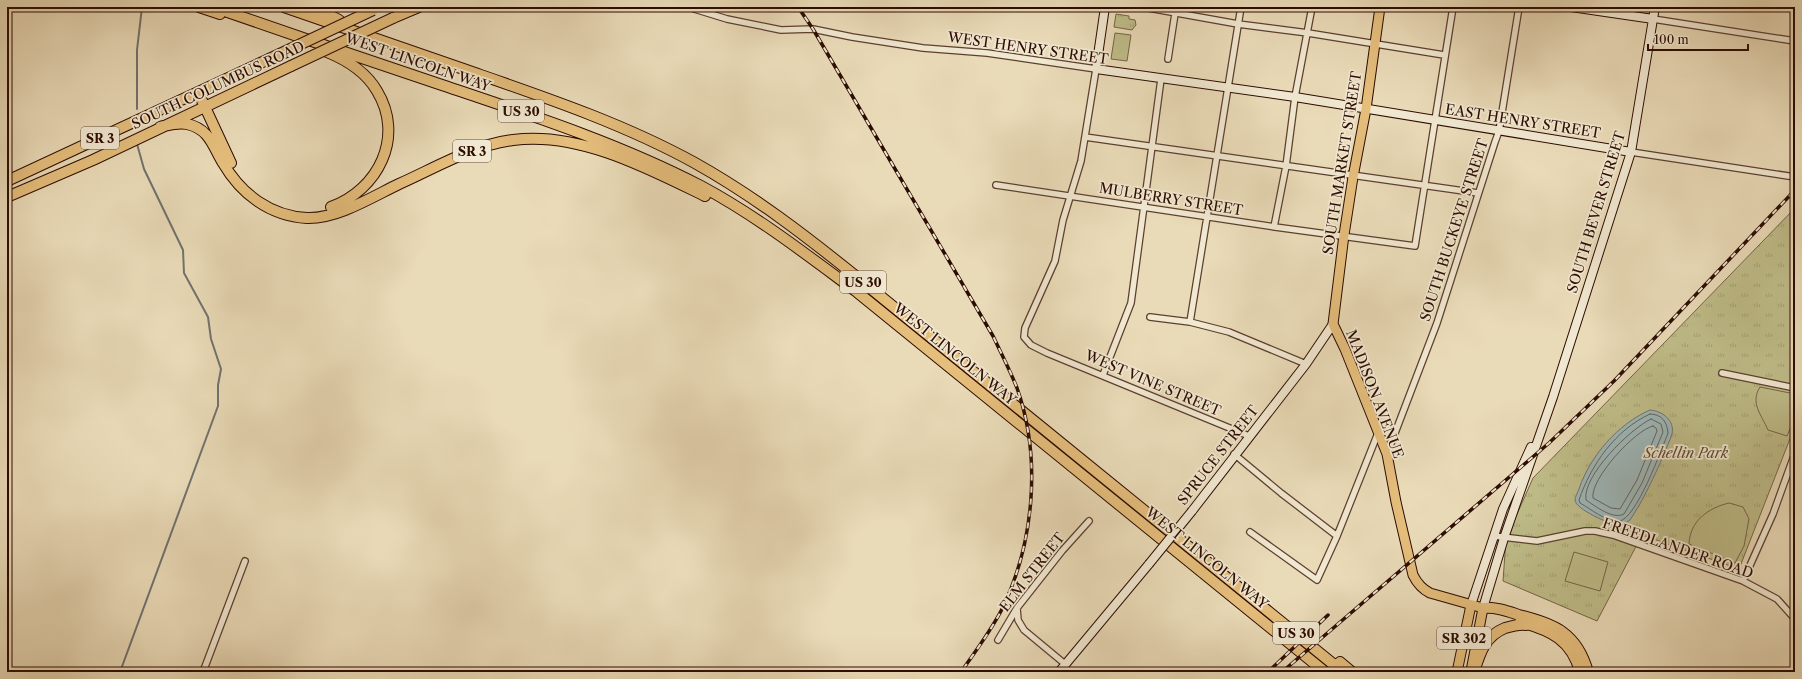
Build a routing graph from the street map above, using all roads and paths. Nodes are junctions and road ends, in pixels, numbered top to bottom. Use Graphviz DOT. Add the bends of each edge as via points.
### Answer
graph roads {
  1 [pos="199,7"];
  2 [pos="213,7"];
  3 [pos="284,7"];
  4 [pos="314,7"];
  5 [pos="419,7"];
  6 [pos="688,7"];
  7 [pos="1106,7"];
  8 [pos="1143,7"];
  9 [pos="1241,7"];
  10 [pos="1312,7"];
  11 [pos="1380,7"];
  12 [pos="1453,7"];
  13 [pos="1519,7"];
  14 [pos="1571,7"];
  15 [pos="1655,7"];
  16 [pos="377,9"];
  17 [pos="1176,10"];
  18 [pos="1653,19"];
  19 [pos="1238,24"];
  20 [pos="1308,33"];
  21 [pos="1795,40"];
  22 [pos="1375,44"];
  23 [pos="1444,55"];
  24 [pos="1168,59"];
  25 [pos="1096,69"];
  26 [pos="1161,79"];
  27 [pos="514,86"];
  28 [pos="1229,87"];
  29 [pos="195,94"];
  30 [pos="1295,96"];
  31 [pos="202,108"];
  32 [pos="1366,109"];
  33 [pos="1434,120"];
  34 [pos="160,127"];
  35 [pos="1499,130"];
  36 [pos="1085,137"];
  37 [pos="213,141"];
  38 [pos="1152,147"];
  39 [pos="1631,152"];
  40 [pos="1218,156"];
  41 [pos="1286,166"];
  42 [pos="1353,177"];
  43 [pos="1795,177"];
  44 [pos="7,181"];
  45 [pos="996,185"];
  46 [pos="1425,186"];
  47 [pos="1478,193"];
  48 [pos="1070,196"];
  49 [pos="7,197"];
  50 [pos="1143,208"];
  51 [pos="1207,217"];
  52 [pos="1275,227"];
  53 [pos="1344,235"];
  54 [pos="809,256"];
  55 [pos="1150,317"];
  56 [pos="1190,322"];
  57 [pos="1333,324"];
  58 [pos="1306,364"];
  59 [pos="1722,373"];
  60 [pos="1103,375"];
  61 [pos="1795,388"];
  62 [pos="1553,397"];
  63 [pos="1378,433"];
  64 [pos="1249,436"];
  65 [pos="1795,453"];
  66 [pos="1234,454"];
  67 [pos="1387,454"];
  68 [pos="1089,521"];
  69 [pos="1250,532"];
  70 [pos="1337,536"];
  71 [pos="1494,536"];
  72 [pos="1504,538"];
  73 [pos="245,561"];
  74 [pos="1743,581"];
  75 [pos="1248,594"];
  76 [pos="1472,605"];
  77 [pos="1017,608"];
  78 [pos="1483,608"];
  79 [pos="1795,619"];
  80 [pos="1542,629"];
  81 [pos="998,640"];
  82 [pos="1066,664"];
  83 [pos="203,672"];
  84 [pos="1059,672"];
  85 [pos="1325,672"];
  86 [pos="1344,672"];
  87 [pos="1352,672"];
  88 [pos="1457,672"];
  89 [pos="1470,672"];
  90 [pos="1474,672"];
  91 [pos="1580,672"];
  92 [pos="1588,672"];
  1 -- 31 [label="highway" via="317,48 361,72 377,91 383,104 388,128 385,152 372,179 348,200 328,208 296,210 261,196 242,180"];
  2 -- 54 [label="highway, WEST LINCOLN WAY / US 30" via="523,112 619,148 730,202"];
  3 -- 27 [label="highway, WEST LINCOLN WAY / US 30"];
  4 -- 27 [label="highway" via="342,21 488,72"];
  5 -- 31 [label="highway, SOUTH COLUMBUS ROAD, bridge"];
  6 -- 25 [label="street, WEST HENRY STREET" via="727,19 781,30 814,29 923,48 987,53"];
  7 -- 25 [label="main road"];
  8 -- 17 [label="street"];
  9 -- 19 [label="street"];
  10 -- 20 [label="street"];
  11 -- 22 [label="main road, SOUTH MARKET STREET"];
  12 -- 23 [label="street"];
  13 -- 35 [label="street, SOUTH BUCKEYE STREET"];
  14 -- 18 [label="main road"];
  15 -- 18 [label="main road, SOUTH BEVER STREET / SR 302"];
  16 -- 29 [label="highway, SOUTH COLUMBUS ROAD / SR 3, bridge"];
  17 -- 19 [label="street"];
  17 -- 24 [label="street"];
  18 -- 21 [label="street"];
  18 -- 39 [label="main road, SOUTH BEVER STREET / SR 302"];
  19 -- 20 [label="street"];
  19 -- 28 [label="street"];
  20 -- 22 [label="street"];
  20 -- 30 [label="street"];
  22 -- 23 [label="street"];
  22 -- 32 [label="main road, SOUTH MARKET STREET"];
  23 -- 33 [label="street"];
  25 -- 26 [label="main road, WEST HENRY STREET"];
  25 -- 36 [label="street"];
  26 -- 28 [label="main road, WEST HENRY STREET"];
  26 -- 38 [label="street"];
  27 -- 75 [label="highway, WEST LINCOLN WAY / US 30" via="611,123 656,144 710,172 773,212"];
  28 -- 30 [label="main road, WEST HENRY STREET"];
  28 -- 40 [label="street"];
  29 -- 31 [label="highway"];
  29 -- 44 [label="highway, SOUTH COLUMBUS ROAD / SR 3"];
  30 -- 32 [label="main road, WEST HENRY STREET"];
  30 -- 41 [label="street"];
  31 -- 34 [label="highway, SOUTH COLUMBUS ROAD"];
  31 -- 37 [label="highway"];
  32 -- 33 [label="main road, EAST HENRY STREET"];
  32 -- 42 [label="main road, SOUTH MARKET STREET"];
  33 -- 35 [label="main road, EAST HENRY STREET"];
  33 -- 46 [label="street"];
  34 -- 37 [label="highway, SR 3" via="187,124 204,132"];
  34 -- 49 [label="highway, SOUTH COLUMBUS ROAD / SR 3" via="94,160"];
  35 -- 39 [label="main road, EAST HENRY STREET"];
  35 -- 47 [label="street, SOUTH BUCKEYE STREET"];
  36 -- 38 [label="street"];
  36 -- 48 [label="street" via="1081,161"];
  37 -- 54 [label="highway, SR 3" via="228,170 248,195 277,212 308,218 346,208 482,148 512,140 560,140 628,161 703,195"];
  38 -- 40 [label="street"];
  38 -- 50 [label="street"];
  39 -- 43 [label="street, EAST HENRY STREET"];
  39 -- 62 [label="main road, SOUTH BEVER STREET / SR 302"];
  40 -- 41 [label="street"];
  40 -- 51 [label="street"];
  41 -- 42 [label="street"];
  41 -- 52 [label="street"];
  42 -- 46 [label="street"];
  42 -- 53 [label="main road, SOUTH MARKET STREET"];
  45 -- 48 [label="street, MULBERRY STREET"];
  46 -- 47 [label="street"];
  46 -- 53 [label="street, MULBERRY STREET" via="1415,246"];
  47 -- 67 [label="street, SOUTH BUCKEYE STREET" via="1437,323"];
  48 -- 50 [label="street, MULBERRY STREET"];
  48 -- 60 [label="street, WEST VINE STREET" via="1055,261 1025,328 1024,338 1031,345 1047,353"];
  50 -- 51 [label="street, MULBERRY STREET"];
  50 -- 60 [label="street" via="1131,302"];
  51 -- 52 [label="street, MULBERRY STREET"];
  51 -- 56 [label="street"];
  52 -- 53 [label="street, MULBERRY STREET"];
  53 -- 57 [label="main road, SOUTH MARKET STREET"];
  54 -- 85 [label="highway, WEST LINCOLN WAY / US 30" via="857,292"];
  55 -- 56 [label="street"];
  56 -- 58 [label="street" via="1229,332"];
  57 -- 58 [label="main road, SPRUCE STREET"];
  57 -- 63 [label="main road, MADISON AVENUE" via="1346,349"];
  58 -- 64 [label="main road, SPRUCE STREET"];
  59 -- 61 [label="street"];
  60 -- 64 [label="street, WEST VINE STREET"];
  62 -- 71 [label="main road, SOUTH BEVER STREET / SR 302" via="1503,509"];
  62 -- 72 [label="main road, SOUTH BEVER STREET / SR 302"];
  63 -- 67 [label="main road, MADISON AVENUE"];
  63 -- 70 [label="street"];
  64 -- 66 [label="main road, SPRUCE STREET"];
  65 -- 74 [label="street" via="1773,514"];
  66 -- 70 [label="street"];
  66 -- 82 [label="main road, SPRUCE STREET, bridge" via="1149,564"];
  67 -- 76 [label="main road, MADISON AVENUE" via="1416,581 1430,593"];
  68 -- 77 [label="street, ELM STREET"];
  69 -- 70 [label="street" via="1317,580"];
  71 -- 72 [label="street, FREEDLANDER ROAD"];
  71 -- 76 [label="main road, SOUTH BEVER STREET / SR 302"];
  72 -- 74 [label="street, FREEDLANDER ROAD" via="1537,541 1595,531"];
  72 -- 78 [label="main road, SOUTH BEVER STREET / SR 302"];
  73 -- 83 [label="street"];
  74 -- 79 [label="street, FREEDLANDER ROAD" via="1777,599"];
  75 -- 86 [label="highway, US 30"];
  75 -- 87 [label="highway" via="1304,632"];
  76 -- 78 [label="main road, MADISON AVENUE"];
  76 -- 88 [label="main road, SR 302"];
  77 -- 81 [label="street, ELM STREET"];
  77 -- 82 [label="street" via="1018,620 1024,630"];
  78 -- 80 [label="highway" via="1490,614"];
  78 -- 89 [label="main road, SR 302"];
  78 -- 92 [label="highway" via="1493,607 1544,621 1560,629 1579,650"];
  80 -- 90 [label="highway" via="1522,625 1497,631 1485,644"];
  80 -- 91 [label="highway" via="1565,643 1573,653"];
  82 -- 84 [label="main road, SPRUCE STREET"];
}
